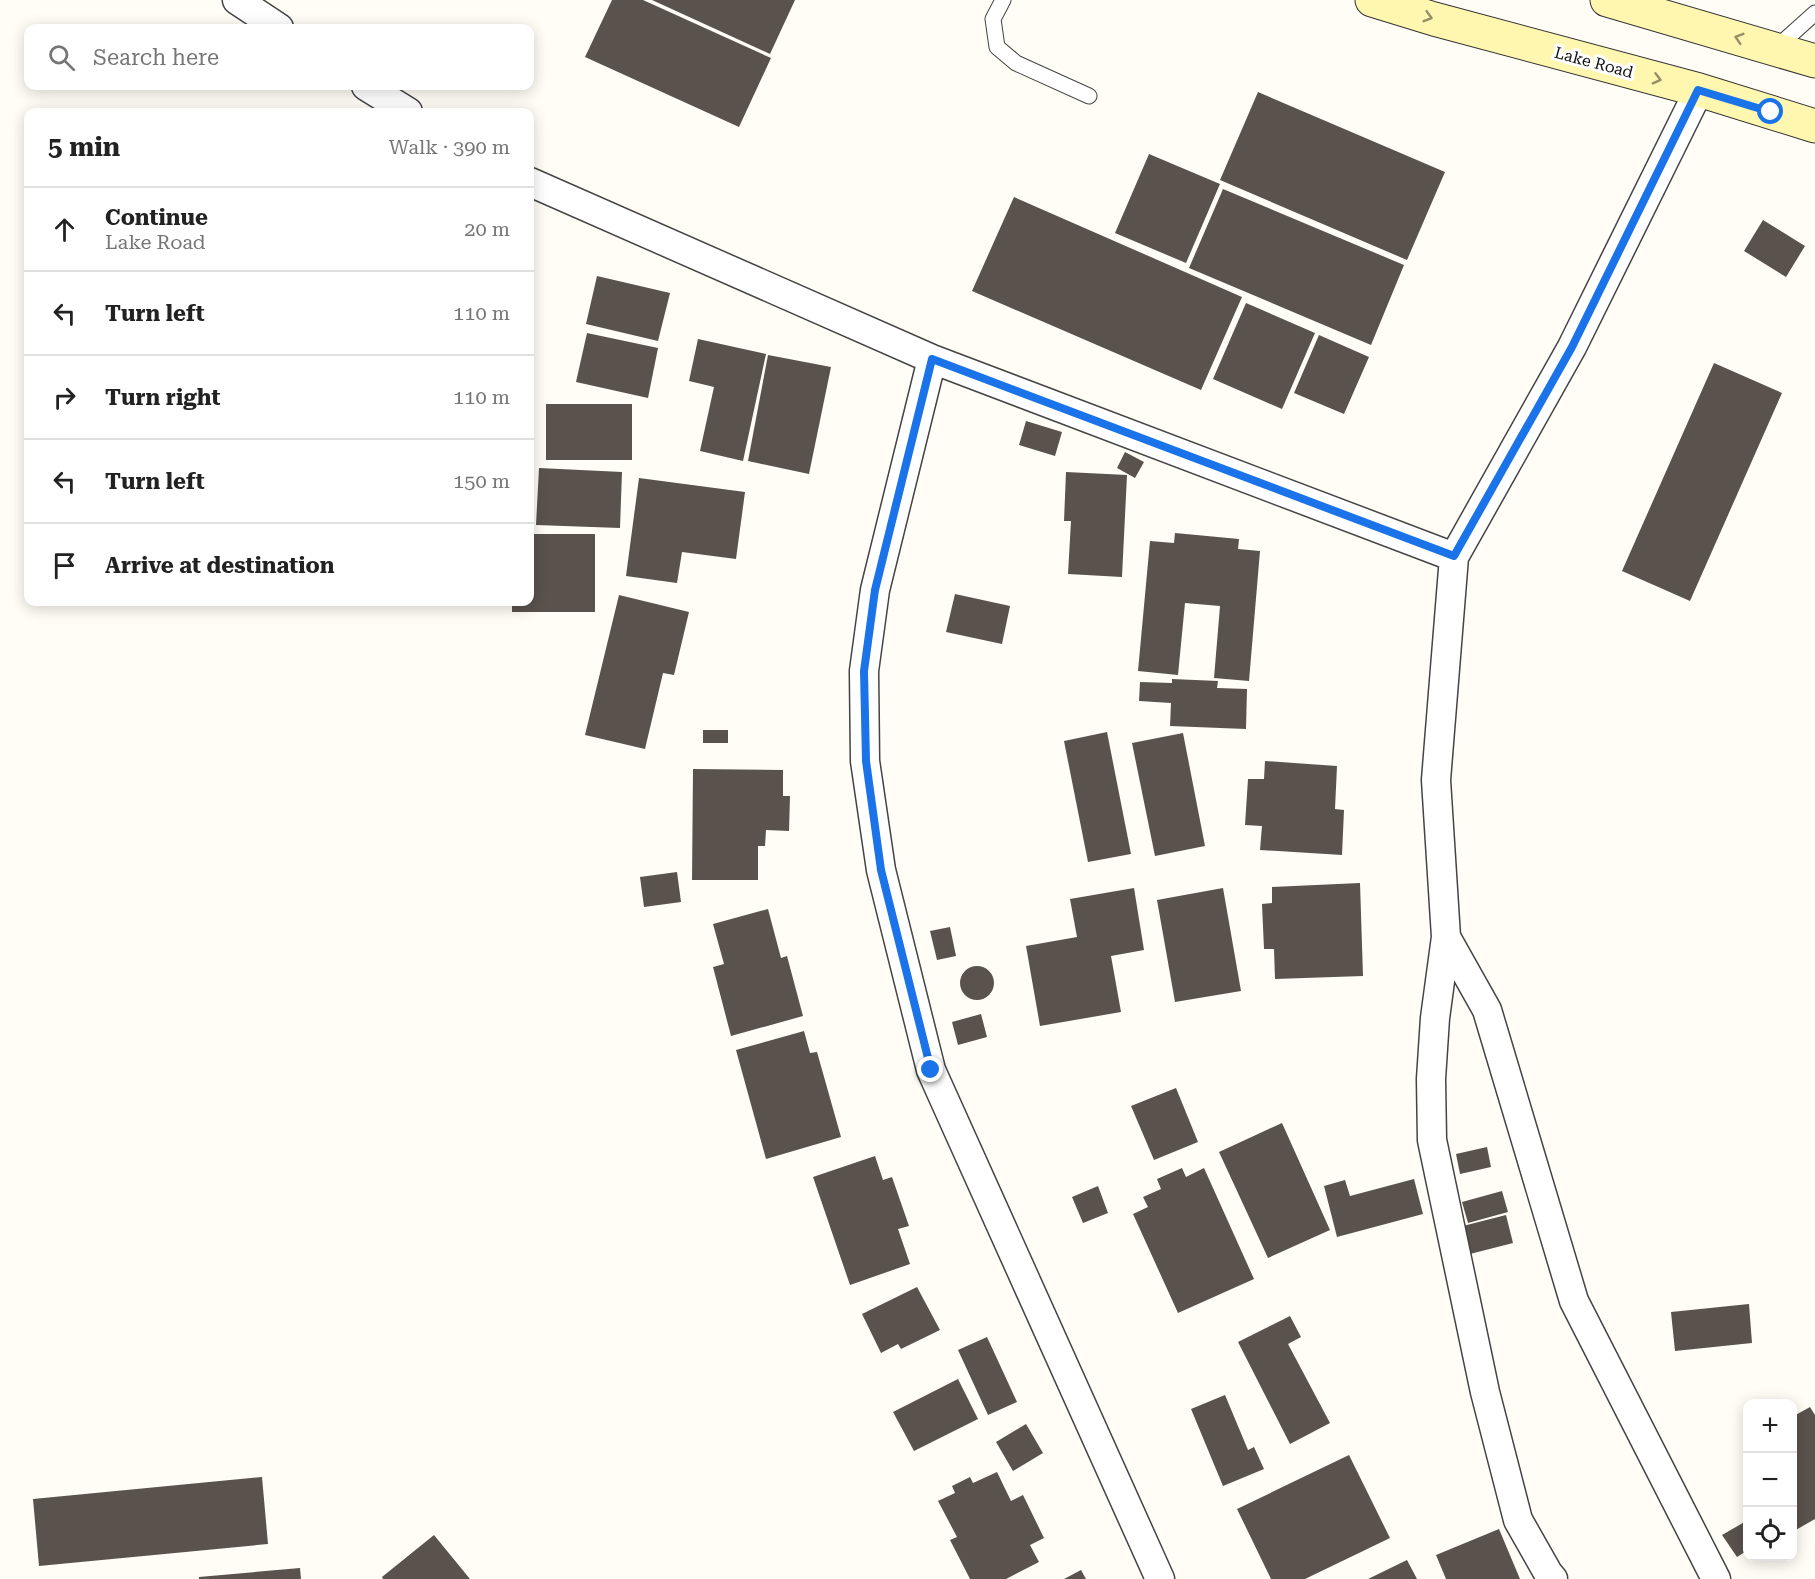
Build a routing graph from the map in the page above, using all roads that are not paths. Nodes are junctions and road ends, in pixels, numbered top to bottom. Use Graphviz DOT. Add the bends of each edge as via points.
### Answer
graph roads {
  1 [pos="237,0"];
  2 [pos="1003,0"];
  3 [pos="1372,0"];
  4 [pos="1607,0"];
  5 [pos="1815,13"];
  6 [pos="273,24"];
  7 [pos="1775,49"];
  8 [pos="1815,61"];
  9 [pos="372,90"];
  10 [pos="1698,90"];
  11 [pos="1089,96"];
  12 [pos="402,108"];
  13 [pos="1815,126"];
  14 [pos="534,184"];
  15 [pos="932,359"];
  16 [pos="1454,556"];
  17 [pos="1446,937"];
  18 [pos="1160,1579"];
  19 [pos="1553,1579"];
  20 [pos="1716,1579"];
  1 -- 6 [label="street"];
  2 -- 11 [label="lane" via="993,19 997,47 1016,63"];
  3 -- 10 [label="main road, Lake Road, one-way"];
  7 -- 4 [label="main road, one-way"];
  5 -- 7 [label="lane"];
  7 -- 8 [label="main road"];
  9 -- 12 [label="street"];
  10 -- 13 [label="main road, Lake Road"];
  10 -- 16 [label="street" via="1572,347"];
  14 -- 15 [label="street"];
  15 -- 16 [label="street"];
  15 -- 18 [label="street" via="875,590 864,671 866,761 881,870 931,1070"];
  16 -- 17 [label="street" via="1436,780"];
  17 -- 19 [label="street" via="1435,1018 1432,1140 1485,1392 1518,1520"];
  17 -- 20 [label="street" via="1486,1010 1574,1301"];
}
